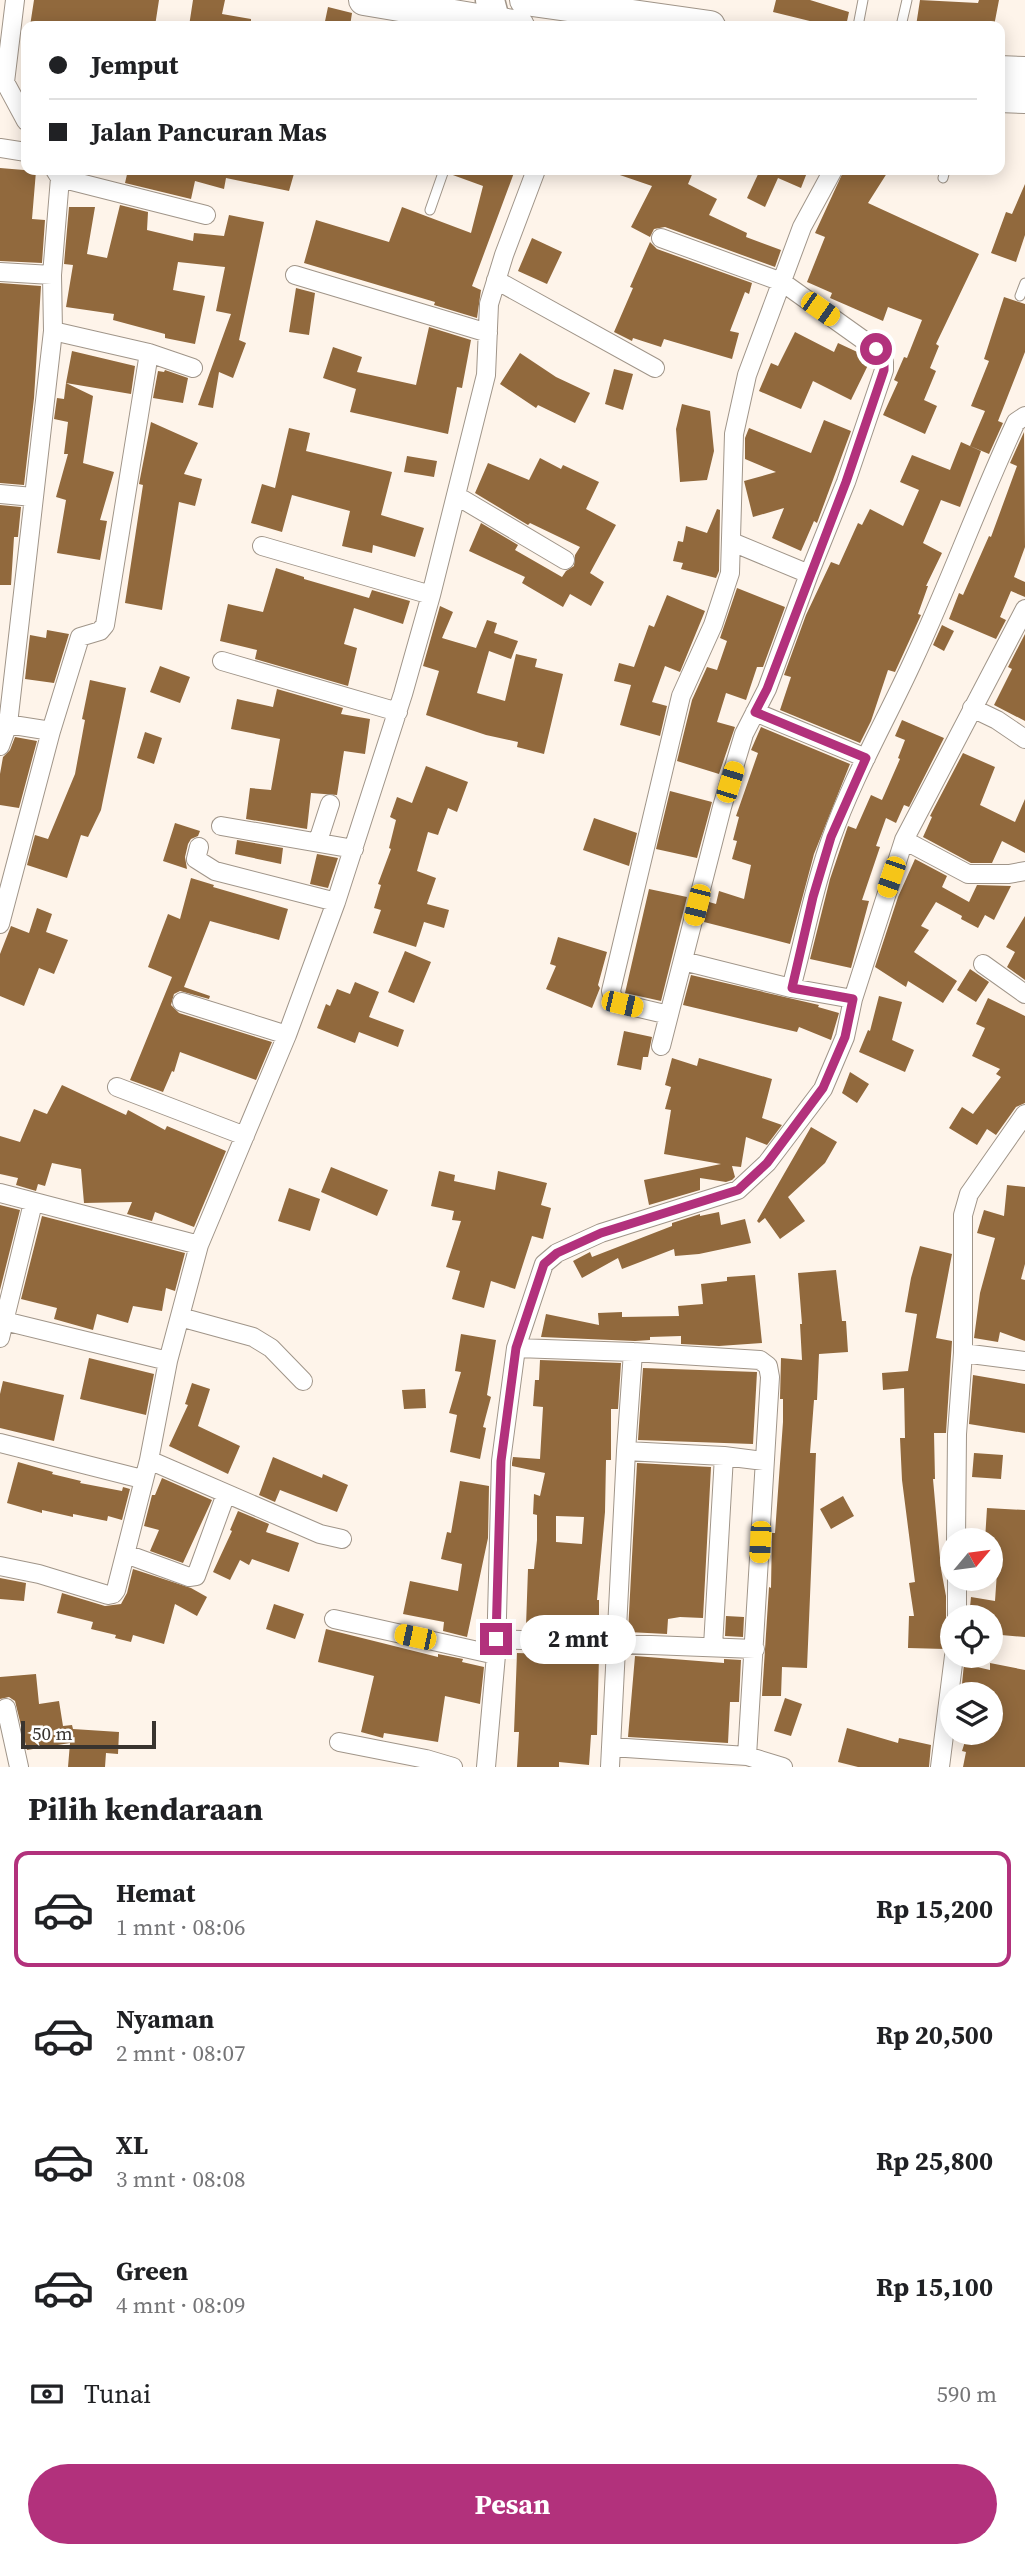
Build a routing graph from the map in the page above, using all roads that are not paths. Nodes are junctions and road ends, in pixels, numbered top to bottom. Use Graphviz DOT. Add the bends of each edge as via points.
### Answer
graph roads {
  1 [pos="15,0"];
  2 [pos="364,0"];
  3 [pos="523,0"];
  4 [pos="863,0"];
  5 [pos="907,0"];
  6 [pos="671,10"];
  7 [pos="500,19"];
  8 [pos="525,21"];
  9 [pos="698,21"];
  10 [pos="859,21"];
  11 [pos="902,21"];
  12 [pos="1005,71"];
  13 [pos="1025,72"];
  14 [pos="1005,97"];
  15 [pos="1025,98"];
  16 [pos="21,112"];
  17 [pos="0,148"];
  18 [pos="21,151"];
  19 [pos="57,175"];
  20 [pos="61,175"];
  21 [pos="442,175"];
  22 [pos="534,175"];
  23 [pos="829,175"];
  24 [pos="430,210"];
  25 [pos="205,215"];
  26 [pos="662,238"];
  27 [pos="0,272"];
  28 [pos="52,275"];
  29 [pos="295,275"];
  30 [pos="496,280"];
  31 [pos="782,282"];
  32 [pos="1025,284"];
  33 [pos="1020,296"];
  34 [pos="53,331"];
  35 [pos="488,333"];
  36 [pos="149,353"];
  37 [pos="193,368"];
  38 [pos="655,368"];
  39 [pos="1025,416"];
  40 [pos="0,494"];
  41 [pos="457,496"];
  42 [pos="33,497"];
  43 [pos="732,542"];
  44 [pos="262,546"];
  45 [pos="565,560"];
  46 [pos="809,574"];
  47 [pos="431,595"];
  48 [pos="1025,610"];
  49 [pos="222,662"];
  50 [pos="972,708"];
  51 [pos="398,712"];
  52 [pos="755,712"];
  53 [pos="4,724"];
  54 [pos="51,732"];
  55 [pos="1025,739"];
  56 [pos="0,746"];
  57 [pos="866,758"];
  58 [pos="330,804"];
  59 [pos="221,825"];
  60 [pos="904,840"];
  61 [pos="318,841"];
  62 [pos="199,847"];
  63 [pos="354,849"];
  64 [pos="1025,871"];
  65 [pos="336,902"];
  66 [pos="0,924"];
  67 [pos="682,961"];
  68 [pos="983,964"];
  69 [pos="792,988"];
  70 [pos="1025,994"];
  71 [pos="853,999"];
  72 [pos="182,1002"];
  73 [pos="669,1015"];
  74 [pos="287,1035"];
  75 [pos="662,1046"];
  76 [pos="117,1087"];
  77 [pos="1025,1114"];
  78 [pos="245,1136"];
  79 [pos="0,1193"];
  80 [pos="33,1203"];
  81 [pos="199,1244"];
  82 [pos="180,1317"];
  83 [pos="1,1326"];
  84 [pos="516,1348"];
  85 [pos="633,1352"];
  86 [pos="963,1353"];
  87 [pos="168,1361"];
  88 [pos="1025,1361"];
  89 [pos="303,1381"];
  90 [pos="0,1443"];
  91 [pos="626,1451"];
  92 [pos="724,1456"];
  93 [pos="149,1460"];
  94 [pos="764,1461"];
  95 [pos="142,1479"];
  96 [pos="226,1494"];
  97 [pos="956,1528"];
  98 [pos="342,1539"];
  99 [pos="126,1554"];
  100 [pos="0,1566"];
  101 [pos="334,1619"];
  102 [pos="616,1642"];
  103 [pos="713,1646"];
  104 [pos="496,1647"];
  105 [pos="755,1648"];
  106 [pos="952,1668"];
  107 [pos="6,1708"];
  108 [pos="339,1742"];
  109 [pos="611,1747"];
  110 [pos="747,1756"];
  111 [pos="716,1760"];
  112 [pos="19,1767"];
  113 [pos="453,1767"];
  114 [pos="486,1767"];
  115 [pos="610,1767"];
  116 [pos="783,1767"];
  117 [pos="940,1767"];
  1 -- 16 [label="street" via="5,82"];
  2 -- 7 [label="highway"];
  3 -- 6 [label="highway"];
  3 -- 8 [label="main road"];
  4 -- 10 [label="lane"];
  5 -- 11 [label="lane"];
  6 -- 9 [label="highway"];
  12 -- 13 [label="highway"];
  14 -- 15 [label="highway"];
  17 -- 18 [label="street"];
  19 -- 28 [label="street"];
  20 -- 25 [label="street"];
  21 -- 24 [label="lane"];
  22 -- 30 [label="street"];
  23 -- 31 [label="street" via="802,227"];
  26 -- 31 [label="street"];
  27 -- 28 [label="street"];
  28 -- 34 [label="street"];
  29 -- 35 [label="street"];
  30 -- 35 [label="street"];
  30 -- 38 [label="street"];
  31 -- 43 [label="street" via="747,375 733,434"];
  31 -- 46 [label="street" via="876,349 884,362 846,482"];
  32 -- 33 [label="lane"];
  34 -- 36 [label="street"];
  34 -- 42 [label="street"];
  35 -- 41 [label="street" via="486,375"];
  36 -- 37 [label="street"];
  36 -- 54 [label="street" via="105,625 80,637"];
  39 -- 57 [label="street" via="1016,422 987,484 914,659"];
  40 -- 42 [label="street"];
  41 -- 45 [label="street"];
  41 -- 47 [label="street"];
  42 -- 53 [label="street"];
  43 -- 46 [label="street"];
  43 -- 73 [label="street" via="730,573 675,717 611,991 613,999 622,1004"];
  44 -- 47 [label="street"];
  46 -- 52 [label="street"];
  47 -- 51 [label="street"];
  48 -- 50 [label="street"];
  49 -- 51 [label="street"];
  50 -- 55 [label="street"];
  50 -- 60 [label="street"];
  51 -- 63 [label="street"];
  52 -- 57 [label="street"];
  52 -- 67 [label="street" via="722,807"];
  53 -- 54 [label="street"];
  53 -- 56 [label="street"];
  54 -- 66 [label="street"];
  57 -- 69 [label="street" via="828,849"];
  58 -- 61 [label="street"];
  59 -- 61 [label="street"];
  60 -- 64 [label="street" via="968,874"];
  60 -- 71 [label="street"];
  61 -- 63 [label="street"];
  62 -- 65 [label="street" via="196,859 215,871"];
  63 -- 65 [label="street"];
  65 -- 74 [label="street"];
  67 -- 69 [label="street"];
  67 -- 73 [label="street"];
  68 -- 70 [label="street"];
  69 -- 71 [label="street"];
  71 -- 84 [label="street" via="845,1037 823,1088 767,1163 738,1190 601,1233 551,1258 544,1264"];
  72 -- 74 [label="street"];
  73 -- 75 [label="street"];
  74 -- 78 [label="street"];
  76 -- 78 [label="street"];
  77 -- 86 [label="street" via="969,1194 963,1215"];
  78 -- 81 [label="street"];
  79 -- 80 [label="street"];
  80 -- 81 [label="street"];
  80 -- 83 [label="street"];
  81 -- 82 [label="street"];
  82 -- 87 [label="street"];
  82 -- 89 [label="street" via="253,1337 271,1348"];
  83 -- 87 [label="street"];
  84 -- 85 [label="street"];
  84 -- 104 [label="street" via="501,1461"];
  85 -- 91 [label="street"];
  85 -- 94 [label="street" via="765,1362 770,1377"];
  86 -- 88 [label="street"];
  86 -- 97 [label="street"];
  87 -- 93 [label="street"];
  90 -- 95 [label="street"];
  91 -- 92 [label="street"];
  91 -- 102 [label="street"];
  92 -- 94 [label="street"];
  92 -- 103 [label="street"];
  93 -- 95 [label="street"];
  93 -- 96 [label="street"];
  94 -- 105 [label="street"];
  95 -- 99 [label="street"];
  96 -- 98 [label="street"];
  96 -- 99 [label="street" via="196,1576"];
  99 -- 100 [label="street" via="116,1590 108,1595"];
  101 -- 104 [label="street"];
  102 -- 103 [label="street"];
  102 -- 104 [label="street"];
  102 -- 109 [label="street"];
  103 -- 105 [label="street"];
  104 -- 114 [label="street"];
  105 -- 110 [label="street"];
  106 -- 117 [label="street"];
  107 -- 112 [label="street"];
  108 -- 113 [label="street"];
  109 -- 111 [label="street"];
  109 -- 115 [label="street"];
  110 -- 111 [label="street"];
  110 -- 116 [label="street"];
}
